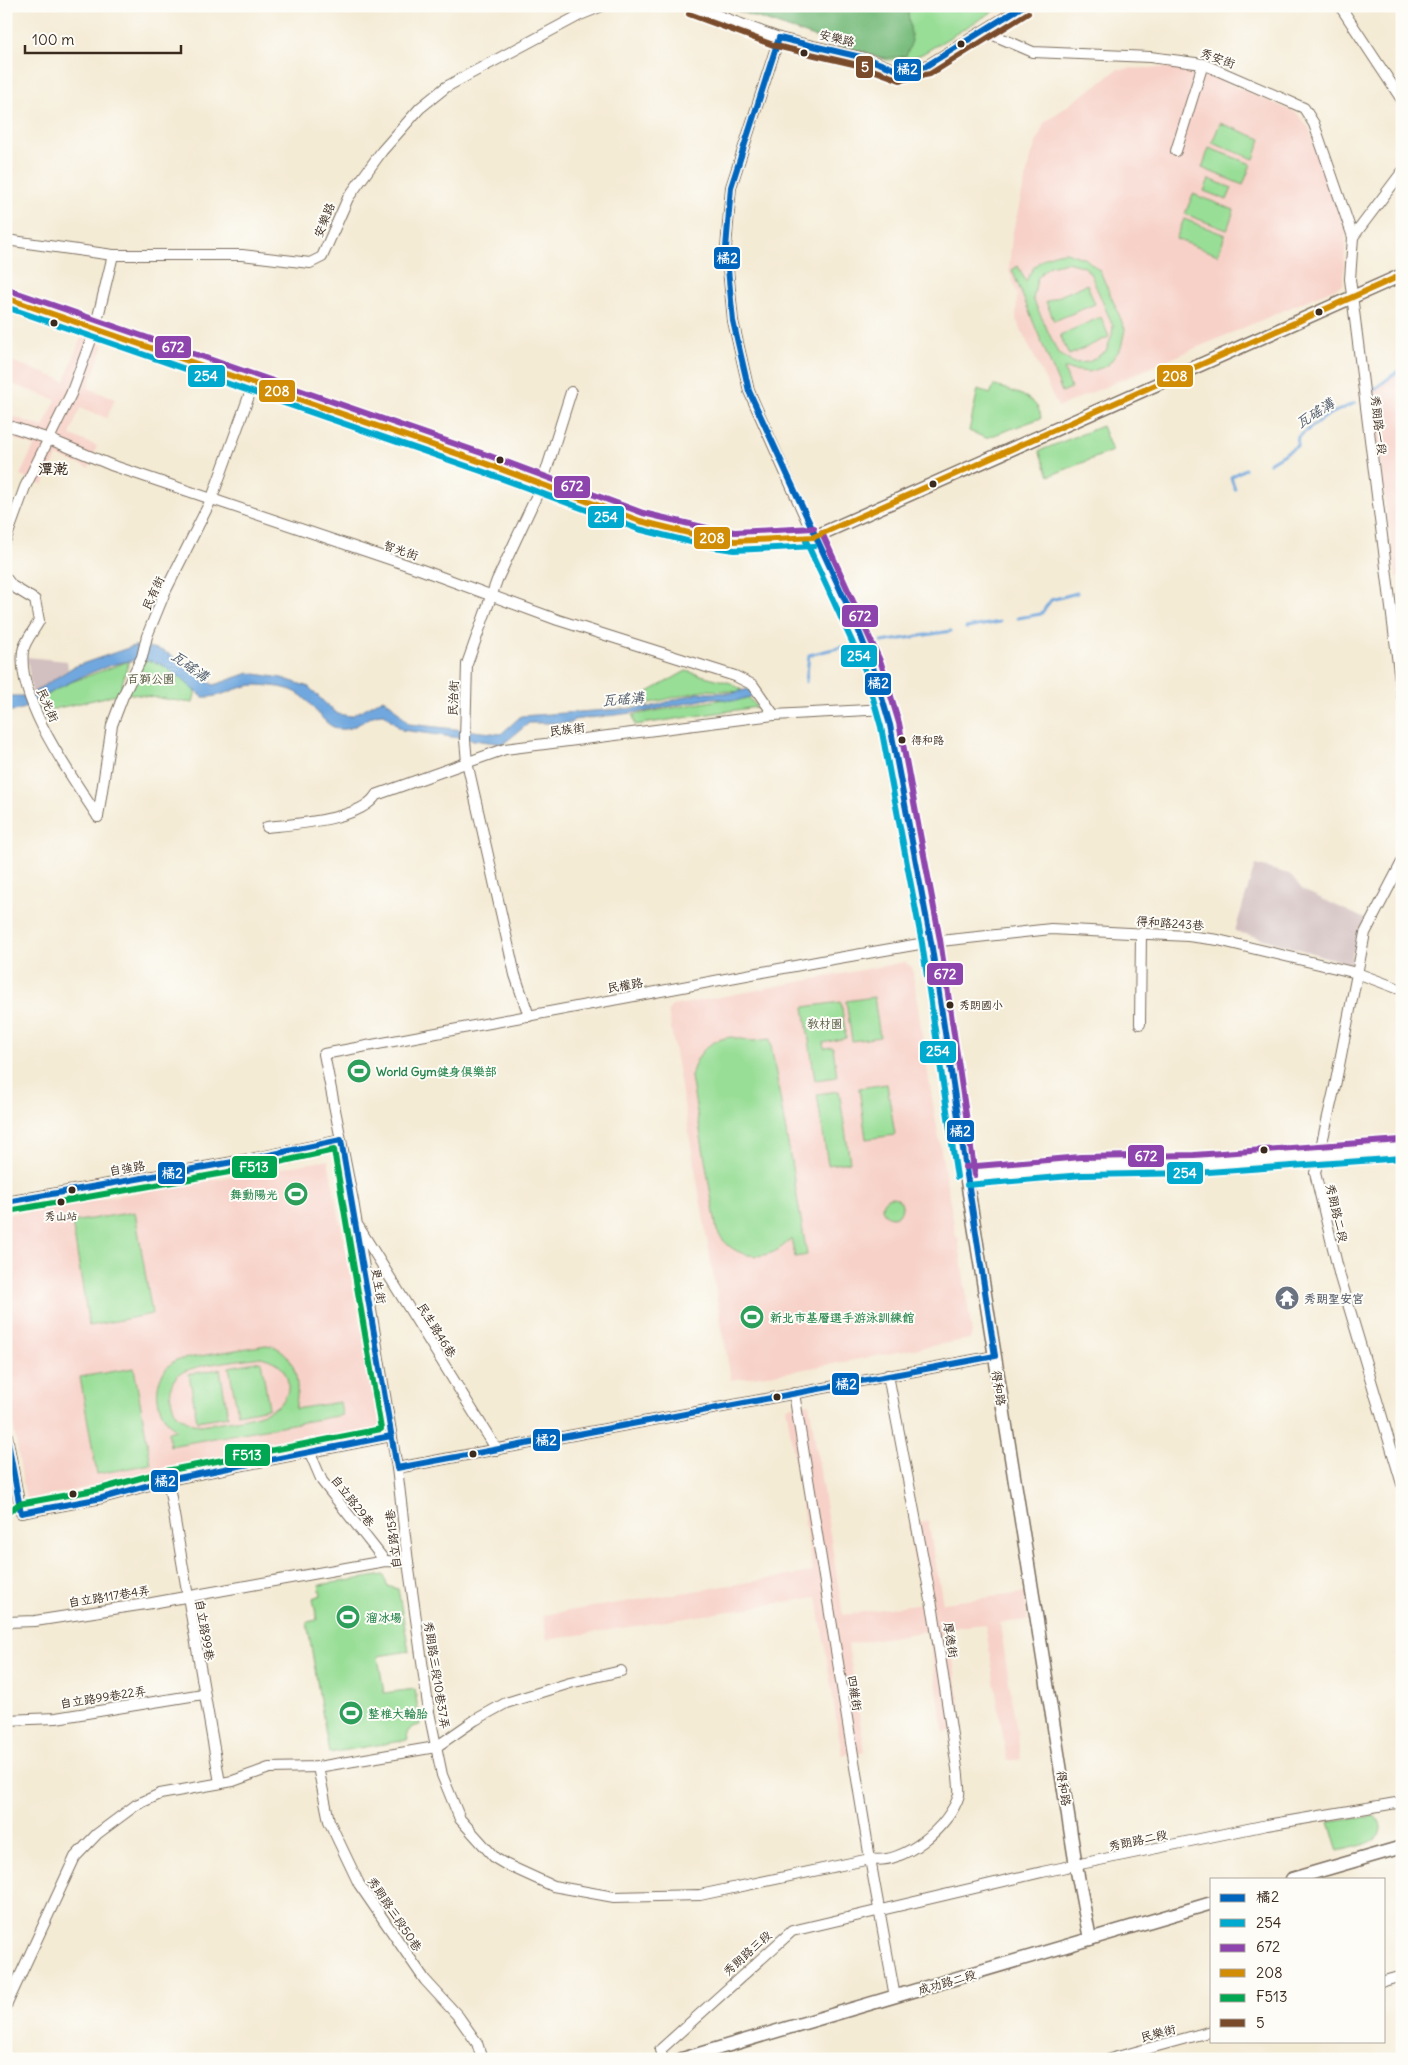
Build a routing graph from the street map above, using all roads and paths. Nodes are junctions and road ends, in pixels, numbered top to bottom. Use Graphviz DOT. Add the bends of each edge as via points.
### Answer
graph roads {
  1 [pos="602,6"];
  2 [pos="692,6"];
  3 [pos="1023,6"];
  4 [pos="1340,6"];
  5 [pos="984,31"];
  6 [pos="779,38"];
  7 [pos="1202,64"];
  8 [pos="1402,100"];
  9 [pos="1176,151"];
  10 [pos="1402,172"];
  11 [pos="1353,237"];
  12 [pos="6,240"];
  13 [pos="113,255"];
  14 [pos="1402,275"];
  15 [pos="1351,297"];
  16 [pos="6,298"];
  17 [pos="95,329"];
  18 [pos="253,384"];
  19 [pos="571,392"];
  20 [pos="6,425"];
  21 [pos="49,439"];
  22 [pos="542,484"];
  23 [pos="212,498"];
  24 [pos="814,537"];
  25 [pos="6,539"];
  26 [pos="6,578"];
  27 [pos="492,595"];
  28 [pos="1402,696"];
  29 [pos="886,709"];
  30 [pos="774,715"];
  31 [pos="467,762"];
  32 [pos="98,817"];
  33 [pos="267,827"];
  34 [pos="1402,862"];
  35 [pos="1141,934"];
  36 [pos="931,942"];
  37 [pos="1357,973"];
  38 [pos="1402,990"];
  39 [pos="529,1016"];
  40 [pos="1140,1024"];
  41 [pos="324,1054"];
  42 [pos="340,1140"];
  43 [pos="1402,1150"];
  44 [pos="1319,1155"];
  45 [pos="966,1176"];
  46 [pos="6,1202"];
  47 [pos="355,1222"];
  48 [pos="995,1356"];
  49 [pos="888,1375"];
  50 [pos="794,1393"];
  51 [pos="6,1430"];
  52 [pos="391,1436"];
  53 [pos="497,1450"];
  54 [pos="310,1452"];
  55 [pos="397,1468"];
  56 [pos="168,1480"];
  57 [pos="1402,1484"];
  58 [pos="385,1560"];
  59 [pos="408,1562"];
  60 [pos="187,1596"];
  61 [pos="414,1608"];
  62 [pos="6,1622"];
  63 [pos="621,1671"];
  64 [pos="203,1694"];
  65 [pos="7,1721"];
  66 [pos="436,1747"];
  67 [pos="318,1767"];
  68 [pos="220,1784"];
  69 [pos="1402,1802"];
  70 [pos="1402,1847"];
  71 [pos="870,1858"];
  72 [pos="1076,1866"];
  73 [pos="1295,1878"];
  74 [pos="614,1897"];
  75 [pos="1210,1904"];
  76 [pos="880,1910"];
  77 [pos="1090,1939"];
  78 [pos="1402,1976"];
  79 [pos="1386,1980"];
  80 [pos="895,1997"];
  81 [pos="6,2006"];
  82 [pos="1210,2032"];
  83 [pos="482,2059"];
  84 [pos="663,2059"];
  85 [pos="682,2059"];
  86 [pos="1110,2059"];
  1 -- 13 [label="street, 安樂路" via="446,87 420,108 382,151 348,198 322,258 310,263 242,255"];
  2 -- 6 [label="street, 安樂路"];
  3 -- 5 [label="street, 安樂路"];
  4 -- 8 [label="street"];
  5 -- 6 [label="street, 安樂路" via="926,66 900,71 864,58"];
  5 -- 7 [label="street, 秀安街" via="1033,52 1150,57"];
  6 -- 24 [label="street, 得和路" via="731,187 726,248 733,321 749,390"];
  7 -- 9 [label="street"];
  7 -- 11 [label="street, 秀安街" via="1304,108 1314,124"];
  10 -- 11 [label="street"];
  11 -- 15 [label="street, 秀朗路一段"];
  12 -- 13 [label="street, 安樂路"];
  13 -- 17 [label="street"];
  14 -- 15 [label="street"];
  15 -- 24 [label="street"];
  15 -- 28 [label="street, 秀朗路一段"];
  16 -- 17 [label="street"];
  17 -- 18 [label="street"];
  17 -- 21 [label="street" via="71,394"];
  18 -- 22 [label="street"];
  18 -- 23 [label="street, 民有街"];
  19 -- 22 [label="street, 民治街"];
  20 -- 21 [label="street, 智光街"];
  21 -- 23 [label="street, 智光街" via="111,465"];
  21 -- 25 [label="street" via="25,487"];
  22 -- 24 [label="street" via="640,521 709,538 735,541"];
  22 -- 27 [label="street, 民治街"];
  23 -- 27 [label="street, 智光街"];
  23 -- 32 [label="street, 民有街" via="165,592 142,657 112,725"];
  24 -- 29 [label="street, 得和路" via="856,624"];
  26 -- 32 [label="street, 民光街" via="12,586 35,600 40,621 23,649 27,690 33,706 50,740"];
  27 -- 30 [label="street, 智光街" via="558,620 735,676 753,685"];
  27 -- 31 [label="street, 民治街" via="467,664"];
  29 -- 30 [label="street, 民族街"];
  29 -- 36 [label="street, 得和路" via="912,829"];
  30 -- 31 [label="street, 民族街" via="505,749"];
  31 -- 33 [label="street, 民族街" via="376,795 371,804 320,822"];
  31 -- 39 [label="street, 民治街" via="515,975"];
  34 -- 37 [label="street, 秀朗路二段" via="1365,933"];
  35 -- 36 [label="street, 得和路243巷" via="1051,929"];
  35 -- 37 [label="street, 得和路243巷" via="1218,940"];
  35 -- 40 [label="street"];
  36 -- 39 [label="street, 民權路"];
  36 -- 45 [label="street, 得和路"];
  37 -- 38 [label="street, 得和路243巷"];
  37 -- 44 [label="street, 秀朗路二段" via="1336,1086"];
  39 -- 41 [label="street, 民權路"];
  41 -- 42 [label="street, 更生街"];
  42 -- 46 [label="street, 自強路"];
  42 -- 47 [label="street, 更生街"];
  43 -- 44 [label="street"];
  44 -- 45 [label="street" via="1194,1164 1082,1166"];
  44 -- 57 [label="street, 秀朗路二段" via="1315,1174 1338,1268"];
  45 -- 48 [label="street, 得和路"];
  47 -- 52 [label="street, 更生街"];
  47 -- 53 [label="street, 民生路46巷"];
  48 -- 49 [label="street"];
  48 -- 72 [label="street, 得和路"];
  49 -- 50 [label="street"];
  49 -- 71 [label="street, 厚德街" via="934,1616 959,1794 944,1822 918,1847 880,1861"];
  50 -- 53 [label="street"];
  50 -- 71 [label="street, 四維街"];
  51 -- 56 [label="street" via="21,1514 102,1498"];
  52 -- 54 [label="street"];
  52 -- 55 [label="street, 更生街"];
  53 -- 55 [label="street"];
  54 -- 56 [label="street"];
  54 -- 58 [label="street, 自立路29巷" via="322,1481"];
  55 -- 59 [label="street, 自立路15巷"];
  56 -- 60 [label="street, 自立路99巷"];
  58 -- 59 [label="street, 自立路117巷4弄"];
  58 -- 60 [label="street, 自立路117巷4弄"];
  59 -- 61 [label="street, 自立路15巷"];
  60 -- 62 [label="street, 自立路117巷4弄" via="35,1621"];
  60 -- 64 [label="street, 自立路99巷"];
  61 -- 66 [label="street, 秀朗路三段10巷37弄"];
  63 -- 66 [label="street" via="506,1703"];
  64 -- 65 [label="street, 自立路99巷22弄" via="56,1718"];
  64 -- 68 [label="street, 自立路99巷"];
  66 -- 67 [label="street, 秀朗路三段10巷37弄"];
  66 -- 74 [label="street, 秀朗路三段10巷37弄" via="442,1775 460,1819 495,1858 553,1886"];
  67 -- 68 [label="street, 秀朗路三段10巷37弄" via="269,1768"];
  67 -- 83 [label="street, 秀朗路三段50巷" via="329,1821 359,1884 425,1980 458,2016 477,2043"];
  68 -- 81 [label="street, 秀朗路三段10巷37弄" via="160,1794 136,1805 97,1834 75,1857"];
  69 -- 72 [label="street, 秀朗路二段" via="1267,1825"];
  70 -- 73 [label="street"];
  71 -- 74 [label="street, 厚德街" via="700,1895"];
  71 -- 76 [label="street, 四維街"];
  72 -- 76 [label="street, 秀朗路二段"];
  72 -- 77 [label="street, 得和路"];
  75 -- 77 [label="street, 成功路二段"];
  76 -- 80 [label="street, 四維街"];
  76 -- 84 [label="street, 秀朗路三段" via="792,1931 660,2050"];
  77 -- 80 [label="street, 成功路二段"];
  78 -- 79 [label="street"];
  80 -- 85 [label="street, 成功路二段"];
  82 -- 86 [label="street, 民樂街"];
}
